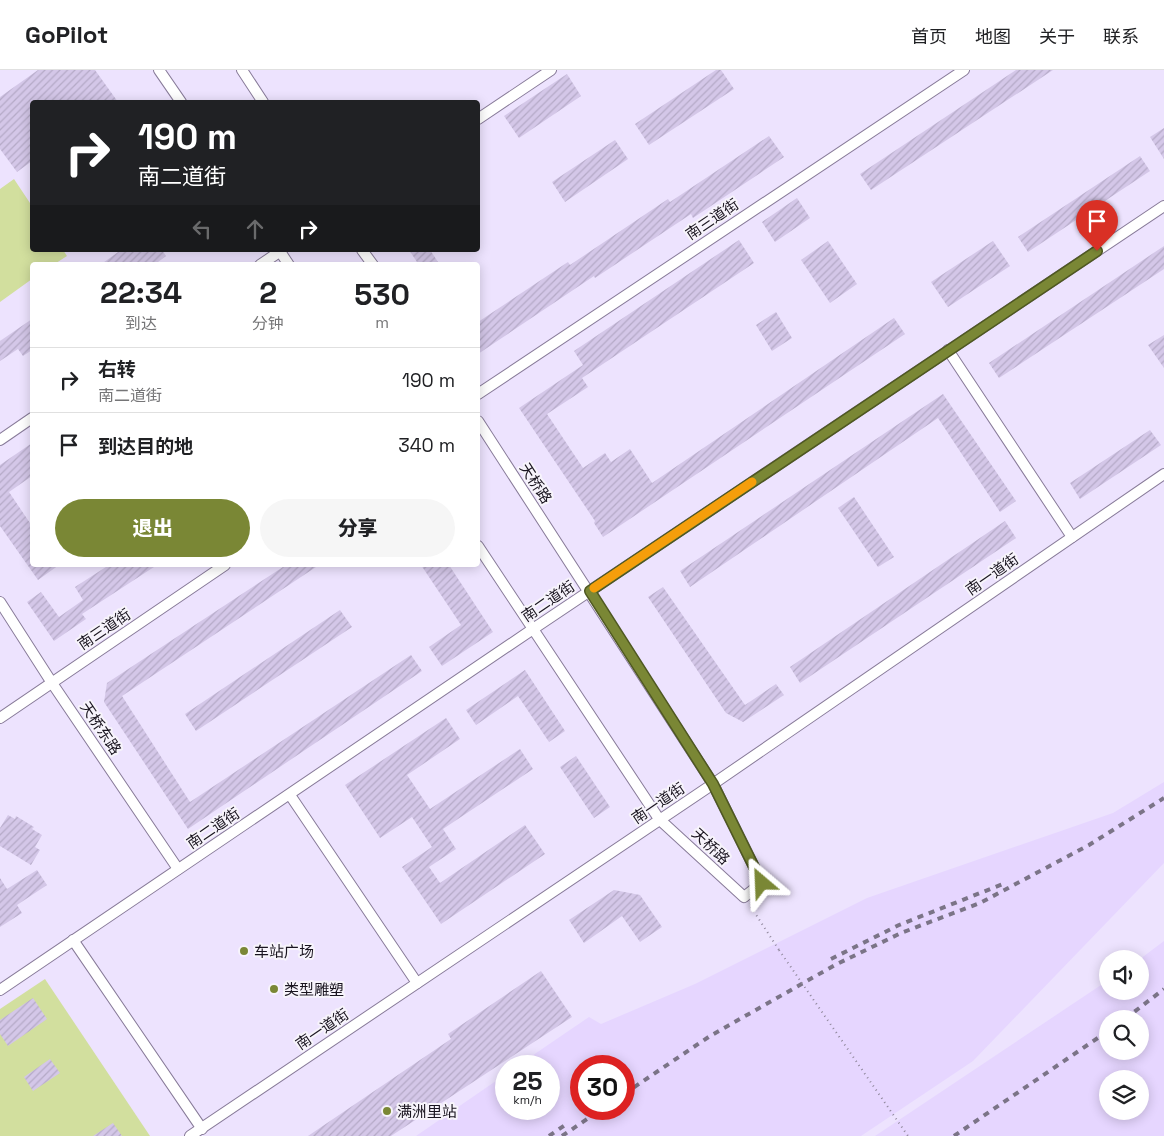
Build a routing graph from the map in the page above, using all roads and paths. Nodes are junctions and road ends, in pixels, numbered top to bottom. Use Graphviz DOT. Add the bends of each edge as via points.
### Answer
graph roads {
  1 [pos="159,70"];
  2 [pos="242,70"];
  3 [pos="551,70"];
  4 [pos="964,70"];
  5 [pos="180,100"];
  6 [pos="263,100"];
  7 [pos="480,118"];
  8 [pos="1164,206"];
  9 [pos="279,252"];
  10 [pos="264,262"];
  11 [pos="948,350"];
  12 [pos="480,393"];
  13 [pos="30,419"];
  14 [pos="480,424"];
  15 [pos="0,440"];
  16 [pos="1164,474"];
  17 [pos="1072,537"];
  18 [pos="480,549"];
  19 [pos="222,567"];
  20 [pos="590,591"];
  21 [pos="0,602"];
  22 [pos="532,629"];
  23 [pos="52,683"];
  24 [pos="0,718"];
  25 [pos="713,784"];
  26 [pos="290,795"];
  27 [pos="659,819"];
  28 [pos="178,869"];
  29 [pos="744,897"];
  30 [pos="73,940"];
  31 [pos="417,983"];
  32 [pos="0,990"];
  33 [pos="202,1128"];
  34 [pos="190,1136"];
  35 [pos="908,1136"];
  1 -- 5 [label="street"];
  2 -- 6 [label="street"];
  3 -- 7 [label="street"];
  4 -- 12 [label="street, 南三道街"];
  8 -- 11 [label="street, 南二道街"];
  9 -- 10 [label="street"];
  11 -- 17 [label="street"];
  11 -- 20 [label="street, 南二道街"];
  13 -- 15 [label="street"];
  14 -- 20 [label="street, 天桥路"];
  16 -- 17 [label="street, 南一道街"];
  17 -- 25 [label="street, 南一道街"];
  18 -- 22 [label="street, 天桥路"];
  19 -- 23 [label="street, 南三道街"];
  20 -- 22 [label="street, 南二道街"];
  20 -- 25 [label="street, 天桥路"];
  21 -- 23 [label="street, 天桥东路"];
  22 -- 26 [label="street, 南二道街"];
  22 -- 27 [label="street, 天桥路"];
  23 -- 24 [label="street, 南三道街"];
  23 -- 28 [label="street, 天桥东路"];
  25 -- 27 [label="street, 南一道街"];
  25 -- 29 [label="street, 天桥路" via="762,883"];
  26 -- 28 [label="street, 南二道街"];
  26 -- 31 [label="street"];
  27 -- 29 [label="street, 天桥路"];
  27 -- 31 [label="street, 南一道街"];
  28 -- 30 [label="street, 南二道街"];
  29 -- 35 [label="path, bridge"];
  30 -- 32 [label="street, 南二道街"];
  30 -- 33 [label="street"];
  31 -- 33 [label="street, 南一道街"];
  33 -- 34 [label="street, 南一道街"];
}
